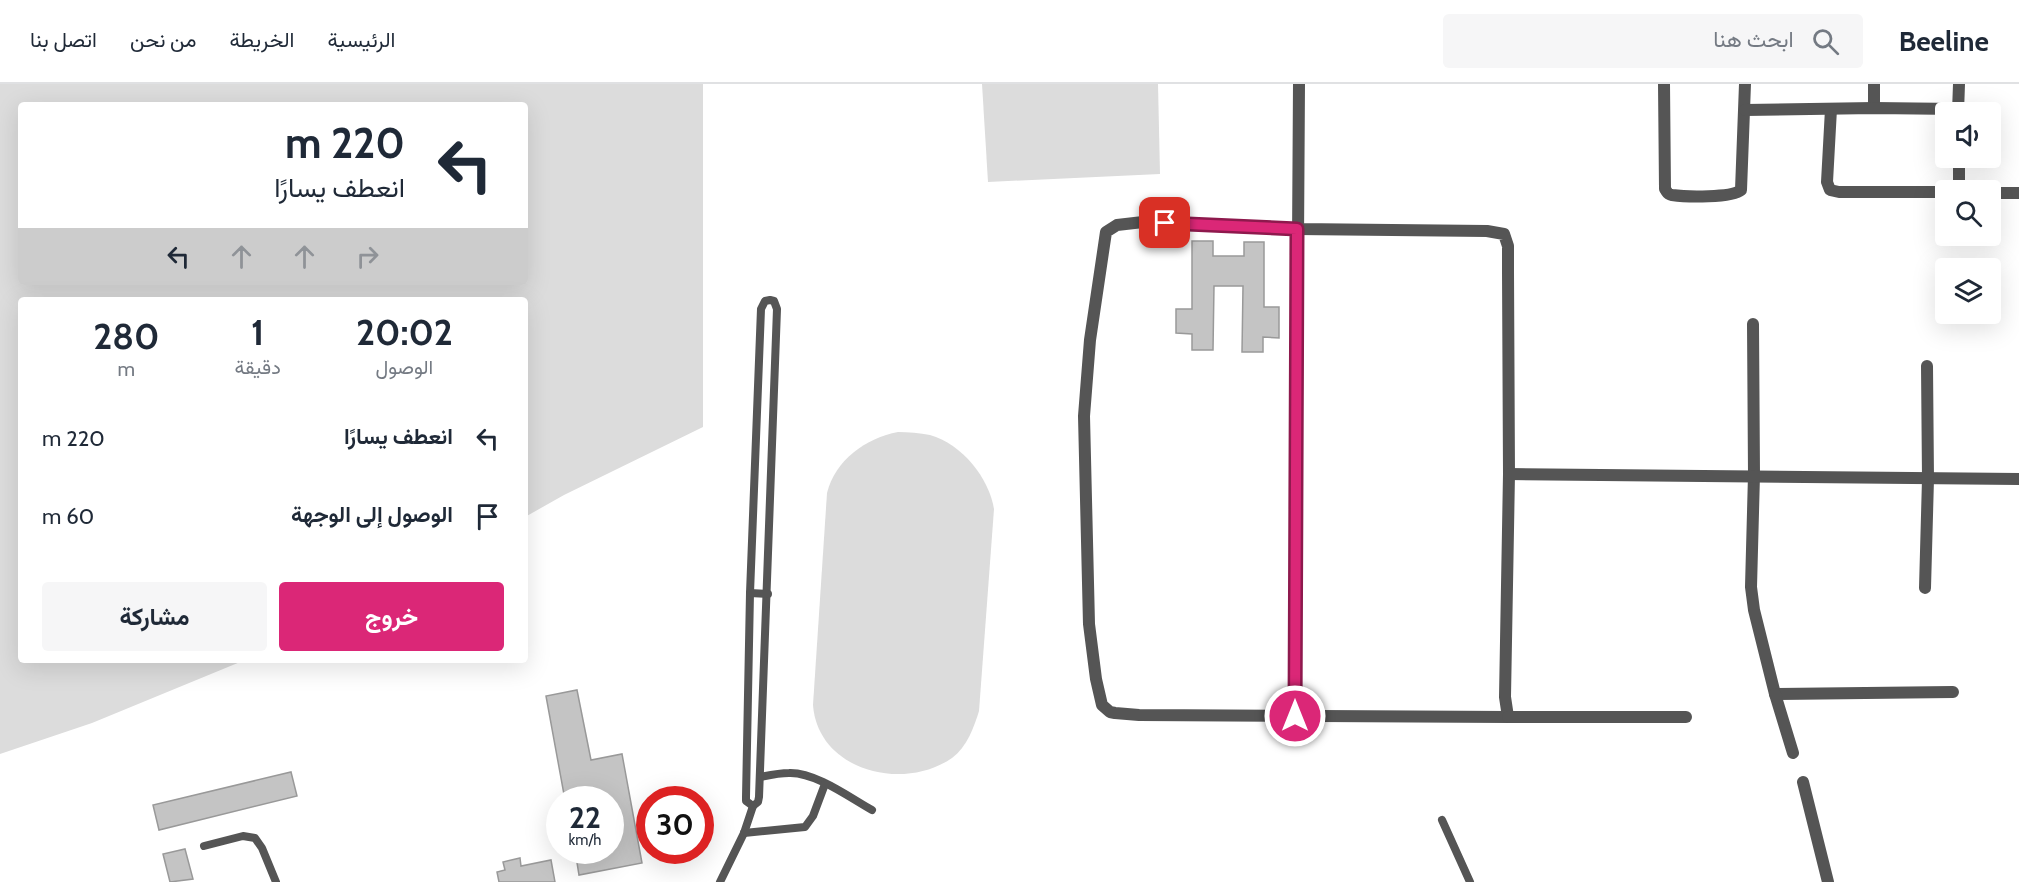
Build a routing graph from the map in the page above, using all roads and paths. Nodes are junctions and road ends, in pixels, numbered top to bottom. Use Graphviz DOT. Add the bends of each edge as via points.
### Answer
graph roads {
  1 [pos="1299,84"];
  2 [pos="1664,84"];
  3 [pos="1745,84"];
  4 [pos="1874,84"];
  5 [pos="1959,84"];
  6 [pos="1958,102"];
  7 [pos="1874,108"];
  8 [pos="1831,109"];
  9 [pos="1745,110"];
  10 [pos="1935,110"];
  11 [pos="1935,192"];
  12 [pos="2001,193"];
  13 [pos="2019,193"];
  14 [pos="1297,229"];
  15 [pos="1753,324"];
  16 [pos="1927,366"];
  17 [pos="1509,474"];
  18 [pos="1754,475"];
  19 [pos="1928,479"];
  20 [pos="2019,479"];
  21 [pos="1925,588"];
  22 [pos="750,593"];
  23 [pos="768,594"];
  24 [pos="1953,692"];
  25 [pos="1775,694"];
  26 [pos="1295,716"];
  27 [pos="1508,717"];
  28 [pos="1686,717"];
  29 [pos="1793,753"];
  30 [pos="760,777"];
  31 [pos="1803,782"];
  32 [pos="825,784"];
  33 [pos="753,806"];
  34 [pos="872,810"];
  35 [pos="1442,820"];
  36 [pos="744,833"];
  37 [pos="204,846"];
  38 [pos="276,882"];
  39 [pos="720,882"];
  40 [pos="1470,882"];
  41 [pos="1828,882"];
  1 -- 14 [label="street"];
  2 -- 9 [label="street" via="1663,181 1669,194 1740,192"];
  3 -- 9 [label="street"];
  4 -- 7 [label="street"];
  5 -- 6 [label="street"];
  7 -- 8 [label="street"];
  7 -- 10 [label="street"];
  8 -- 9 [label="street"];
  8 -- 11 [label="street" via="1827,182 1830,190"];
  12 -- 13 [label="street"];
  14 -- 17 [label="street" via="1504,234 1508,246"];
  14 -- 26 [label="street"];
  14 -- 26 [label="street" via="1143,222 1108,230 1089,340 1084,438 1089,624 1102,705 1110,712 1122,714"];
  15 -- 18 [label="street"];
  16 -- 19 [label="street"];
  17 -- 18 [label="street"];
  17 -- 27 [label="street" via="1505,683"];
  18 -- 19 [label="street"];
  18 -- 25 [label="street" via="1750,587"];
  19 -- 20 [label="street"];
  19 -- 21 [label="street"];
  22 -- 23 [label="lane"];
  22 -- 23 [label="lane" via="761,309 770,300 777,309"];
  22 -- 33 [label="lane" via="746,801"];
  23 -- 30 [label="lane"];
  24 -- 25 [label="street"];
  25 -- 29 [label="street"];
  26 -- 27 [label="street"];
  27 -- 28 [label="street"];
  30 -- 32 [label="lane" via="791,772"];
  30 -- 33 [label="lane" via="758,802"];
  31 -- 41 [label="street"];
  32 -- 34 [label="lane"];
  32 -- 36 [label="lane" via="805,827"];
  33 -- 36 [label="lane"];
  35 -- 40 [label="lane"];
  36 -- 39 [label="lane"];
  37 -- 38 [label="lane" via="243,836 255,838"];
}
